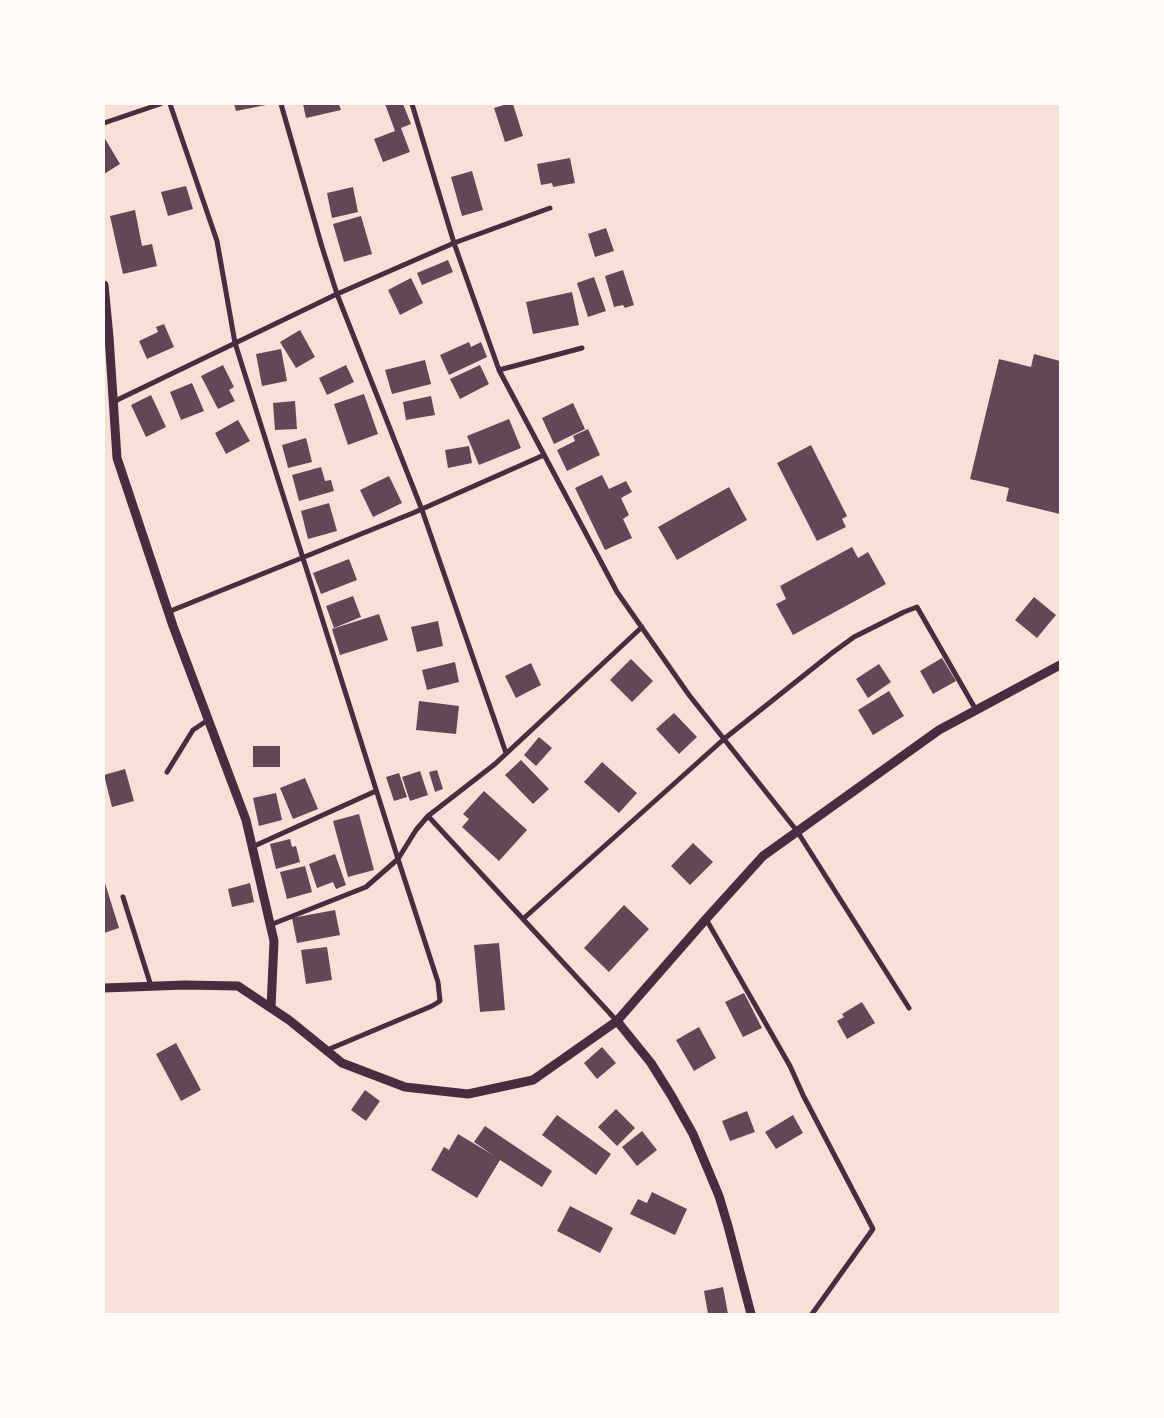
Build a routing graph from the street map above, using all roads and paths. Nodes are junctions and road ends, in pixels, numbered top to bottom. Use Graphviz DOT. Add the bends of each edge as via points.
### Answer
graph roads {
  1 [pos="160,104"];
  2 [pos="170,104"];
  3 [pos="281,104"];
  4 [pos="412,104"];
  5 [pos="104,123"];
  6 [pos="550,208"];
  7 [pos="454,243"];
  8 [pos="104,285"];
  9 [pos="337,294"];
  10 [pos="235,343"];
  11 [pos="582,348"];
  12 [pos="499,370"];
  13 [pos="113,402"];
  14 [pos="544,455"];
  15 [pos="422,510"];
  16 [pos="303,558"];
  17 [pos="168,612"];
  18 [pos="642,627"];
  19 [pos="1060,665"];
  20 [pos="976,710"];
  21 [pos="208,720"];
  22 [pos="724,738"];
  23 [pos="506,754"];
  24 [pos="167,772"];
  25 [pos="376,791"];
  26 [pos="428,816"];
  27 [pos="797,831"];
  28 [pos="252,847"];
  29 [pos="398,859"];
  30 [pos="123,897"];
  31 [pos="523,919"];
  32 [pos="706,919"];
  33 [pos="270,925"];
  34 [pos="151,986"];
  35 [pos="104,988"];
  36 [pos="271,1008"];
  37 [pos="909,1008"];
  38 [pos="617,1021"];
  39 [pos="327,1051"];
  40 [pos="751,1314"];
  41 [pos="812,1314"];
  1 -- 5 [label="street"];
  2 -- 10 [label="street" via="217,241"];
  3 -- 9 [label="street"];
  4 -- 7 [label="street"];
  6 -- 7 [label="street"];
  7 -- 9 [label="street"];
  7 -- 12 [label="street"];
  8 -- 13 [label="street"];
  9 -- 10 [label="street"];
  9 -- 15 [label="street"];
  10 -- 13 [label="street"];
  10 -- 16 [label="street"];
  11 -- 12 [label="street"];
  12 -- 14 [label="street"];
  13 -- 17 [label="street" via="117,458"];
  14 -- 15 [label="street"];
  14 -- 18 [label="street" via="617,592"];
  15 -- 16 [label="street"];
  15 -- 23 [label="street"];
  16 -- 17 [label="street"];
  16 -- 25 [label="street"];
  17 -- 21 [label="street"];
  18 -- 22 [label="street" via="689,695"];
  18 -- 23 [label="street"];
  19 -- 20 [label="street"];
  20 -- 22 [label="street" via="918,607 854,637"];
  20 -- 27 [label="street" via="939,730"];
  21 -- 24 [label="street" via="193,730"];
  21 -- 28 [label="street" via="246,820"];
  22 -- 27 [label="street"];
  22 -- 31 [label="street"];
  23 -- 26 [label="street"];
  25 -- 28 [label="street"];
  25 -- 29 [label="street"];
  26 -- 29 [label="street"];
  26 -- 31 [label="street"];
  27 -- 32 [label="street" via="762,856"];
  27 -- 37 [label="street"];
  28 -- 33 [label="street"];
  29 -- 33 [label="street" via="366,887"];
  29 -- 39 [label="street" via="438,982 440,1001"];
  30 -- 34 [label="street"];
  31 -- 38 [label="street"];
  32 -- 38 [label="street"];
  32 -- 41 [label="street" via="790,1066 874,1229"];
  33 -- 36 [label="street" via="274,941"];
  34 -- 35 [label="street"];
  34 -- 36 [label="street" via="238,986"];
  36 -- 39 [label="street"];
  38 -- 39 [label="street" via="533,1080 468,1094 405,1088 342,1063"];
  38 -- 40 [label="street" via="651,1063 693,1134 728,1226"];
}
